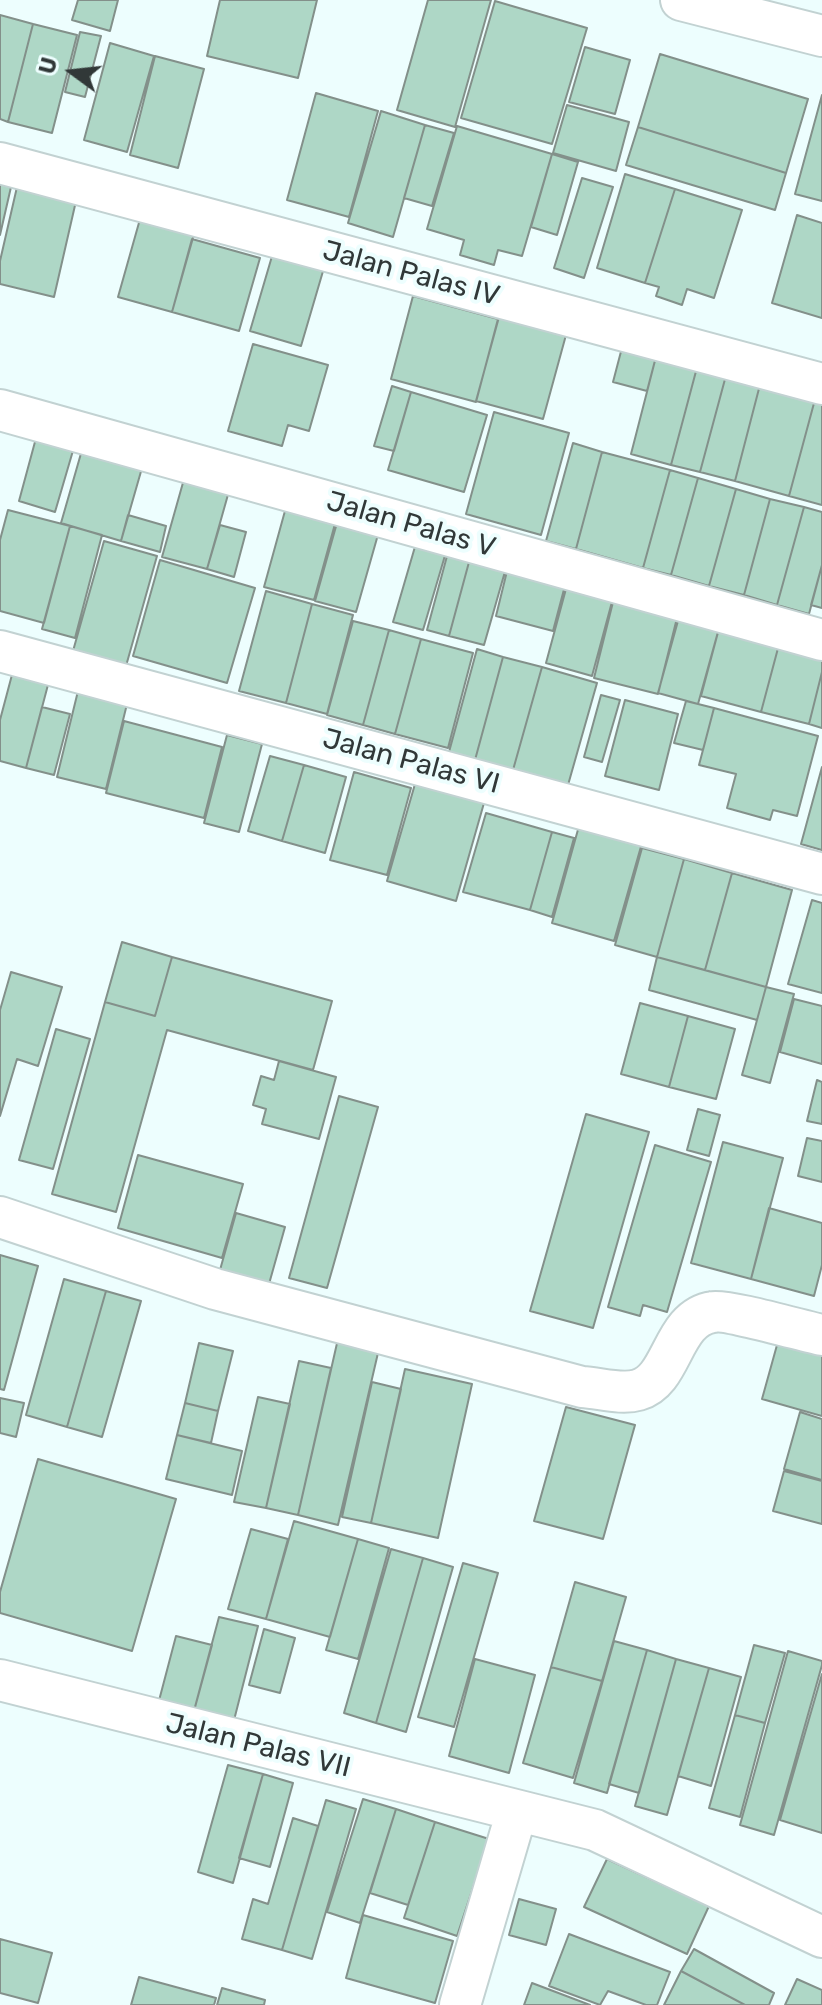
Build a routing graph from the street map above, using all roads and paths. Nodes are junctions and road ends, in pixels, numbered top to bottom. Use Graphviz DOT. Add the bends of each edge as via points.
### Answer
graph roads {
  1 [pos="681,0"];
  2 [pos="822,36"];
  3 [pos="0,163"];
  4 [pos="822,384"];
  5 [pos="0,410"];
  6 [pos="822,640"];
  7 [pos="0,651"];
  8 [pos="822,874"];
  9 [pos="0,1217"];
  10 [pos="822,1335"];
  11 [pos="0,1680"];
  12 [pos="517,1811"];
  13 [pos="822,1937"];
  14 [pos="460,2005"];
  1 -- 2 [label="street"];
  3 -- 4 [label="street, Jalan Palas IV"];
  5 -- 6 [label="street, Jalan Palas V"];
  7 -- 8 [label="street, Jalan Palas VI"];
  9 -- 10 [label="street" via="215,1289 582,1387 625,1392 645,1388 679,1336 714,1311"];
  11 -- 12 [label="street, Jalan Palas VII"];
  12 -- 13 [label="street, Jalan Palas VII" via="595,1830"];
  12 -- 14 [label="street"];
}
